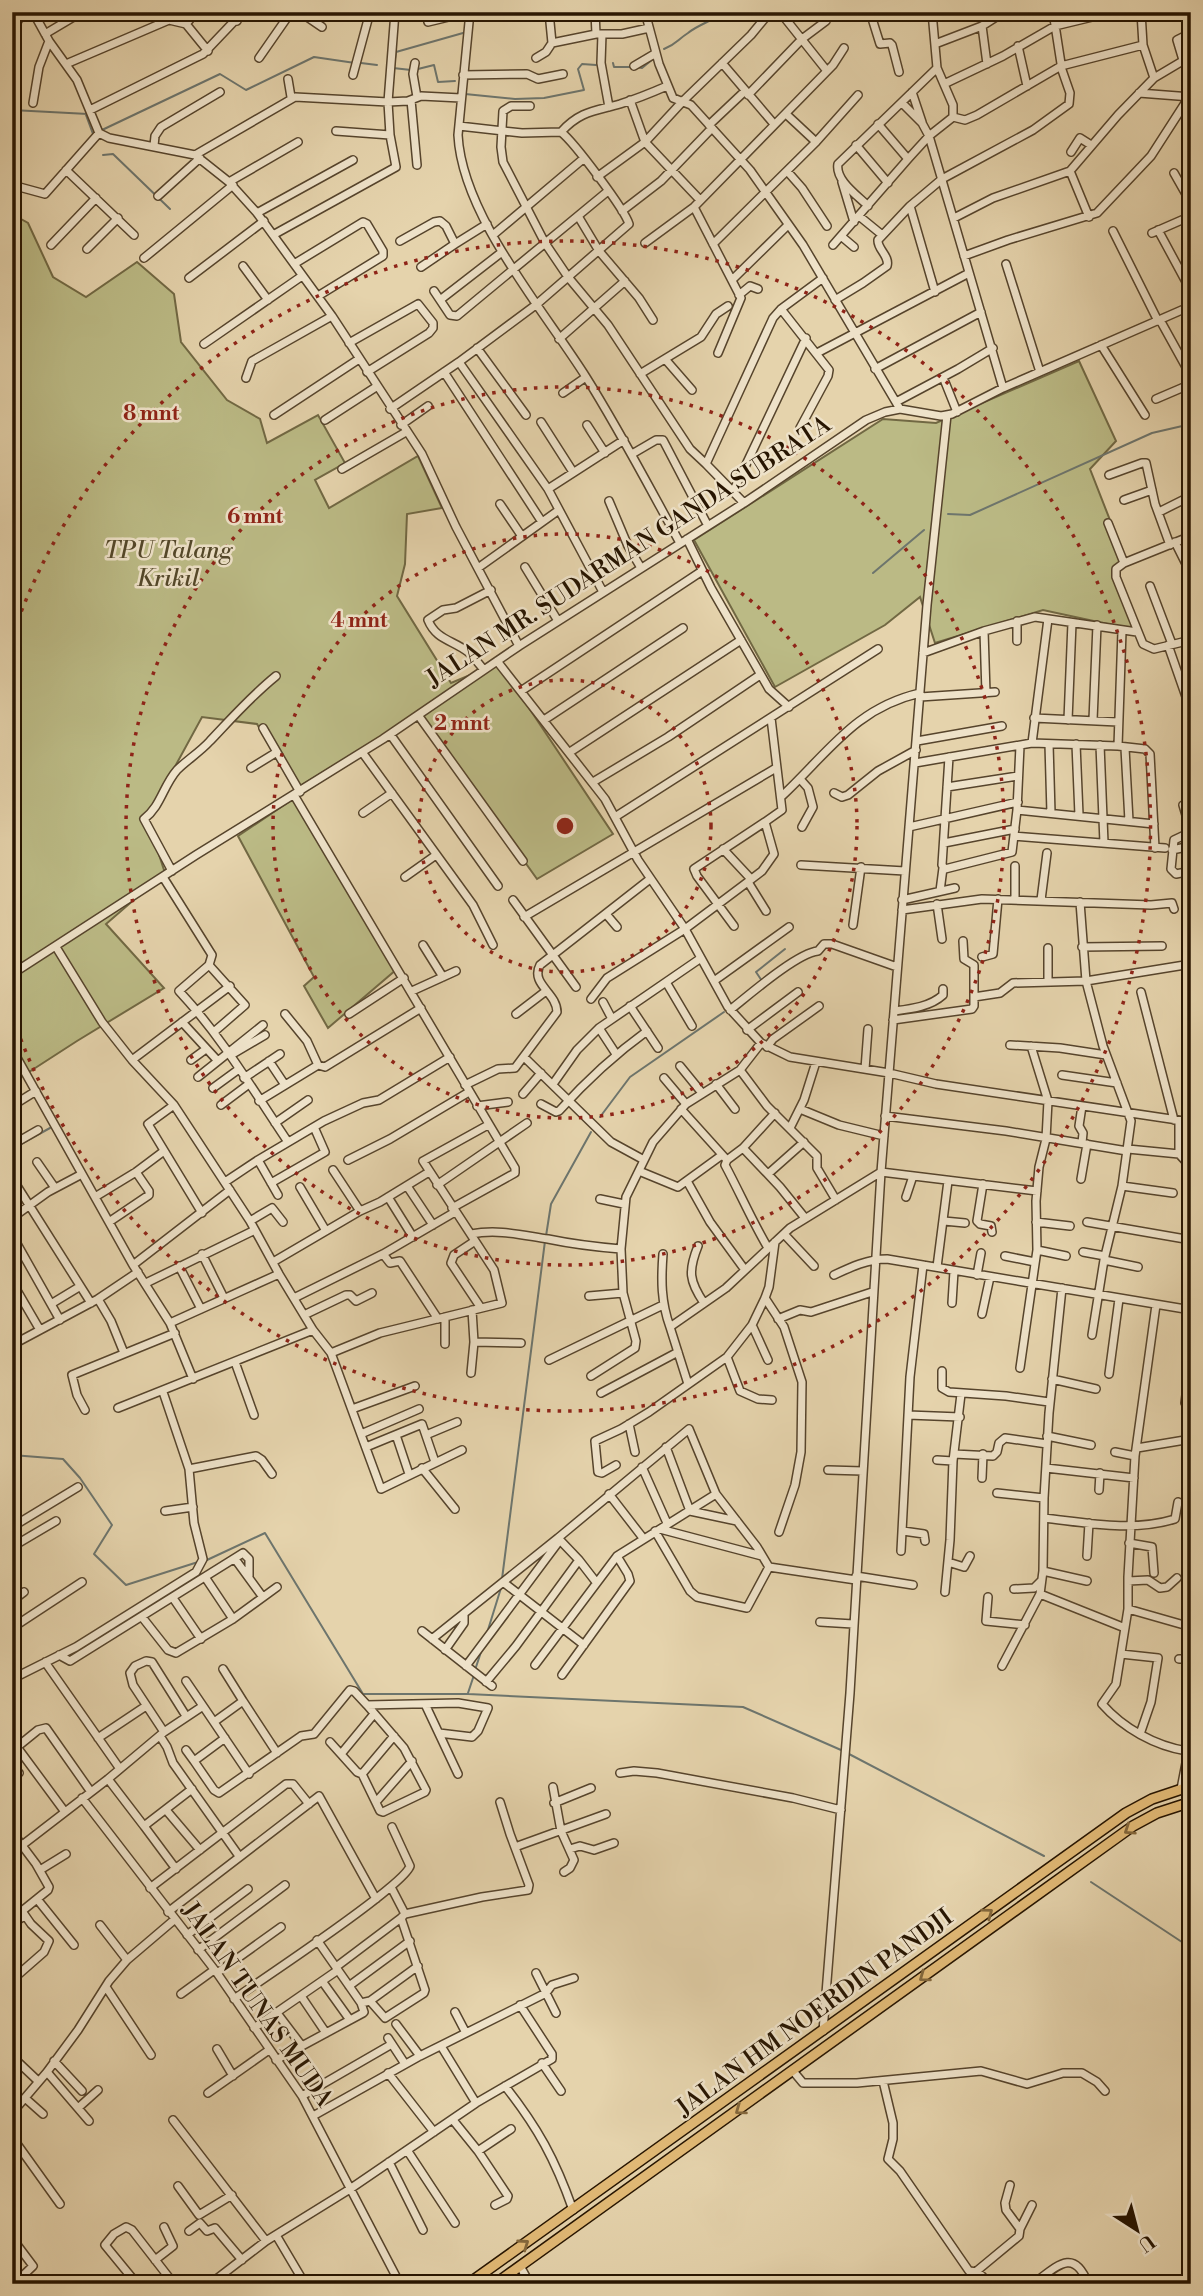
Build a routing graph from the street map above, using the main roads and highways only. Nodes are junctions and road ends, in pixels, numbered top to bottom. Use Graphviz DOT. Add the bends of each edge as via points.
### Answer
graph roads {
  1 [pos="1191,1786"];
  2 [pos="1191,1802"];
  3 [pos="468,2284"];
  4 [pos="495,2284"];
  3 -- 1 [label="main road, JALAN HM NOERDIN PANDJI, one-way" via="1126,1813"];
  2 -- 4 [label="main road, JALAN HM NOERDIN PANDJI, one-way" via="1133,1826"];
}
